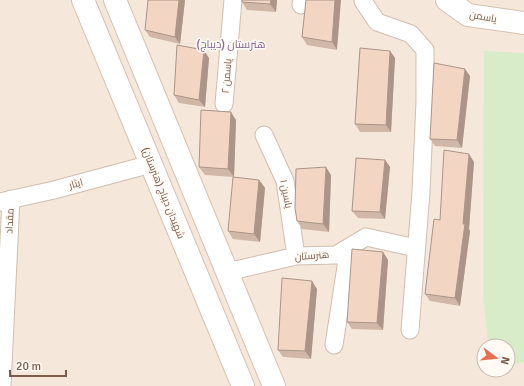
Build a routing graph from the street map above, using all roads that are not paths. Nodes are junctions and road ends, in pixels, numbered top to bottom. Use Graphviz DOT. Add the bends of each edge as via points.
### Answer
graph roads {
  1 [pos="83,0"];
  2 [pos="115,0"];
  3 [pos="233,0"];
  4 [pos="363,0"];
  5 [pos="447,0"];
  6 [pos="524,23"];
  7 [pos="224,104"];
  8 [pos="264,135"];
  9 [pos="151,164"];
  10 [pos="6,201"];
  11 [pos="349,247"];
  12 [pos="416,248"];
  13 [pos="296,256"];
  14 [pos="227,272"];
  15 [pos="410,330"];
  16 [pos="334,345"];
  17 [pos="268,384"];
  18 [pos="2,386"];
  19 [pos="243,386"];
  1 -- 9 [label="main road, شهیدان دیباج (هنرستان)"];
  2 -- 14 [label="main road"];
  3 -- 7 [label="street, یاسمن ۲"];
  4 -- 12 [label="street" via="377,22 411,34 425,50 421,192"];
  5 -- 6 [label="main road, یاسمن" via="468,15"];
  8 -- 13 [label="street, یاسین ۱" via="285,181"];
  9 -- 10 [label="street, ایثار"];
  9 -- 19 [label="main road, شهیدان دیباج (هنرستان)"];
  10 -- 18 [label="street, مقداد"];
  11 -- 12 [label="street, هنرستان" via="366,237"];
  11 -- 13 [label="street, هنرستان" via="336,254"];
  11 -- 16 [label="street"];
  12 -- 15 [label="street"];
  13 -- 14 [label="street, هنرستان"];
  14 -- 17 [label="main road"];
}
